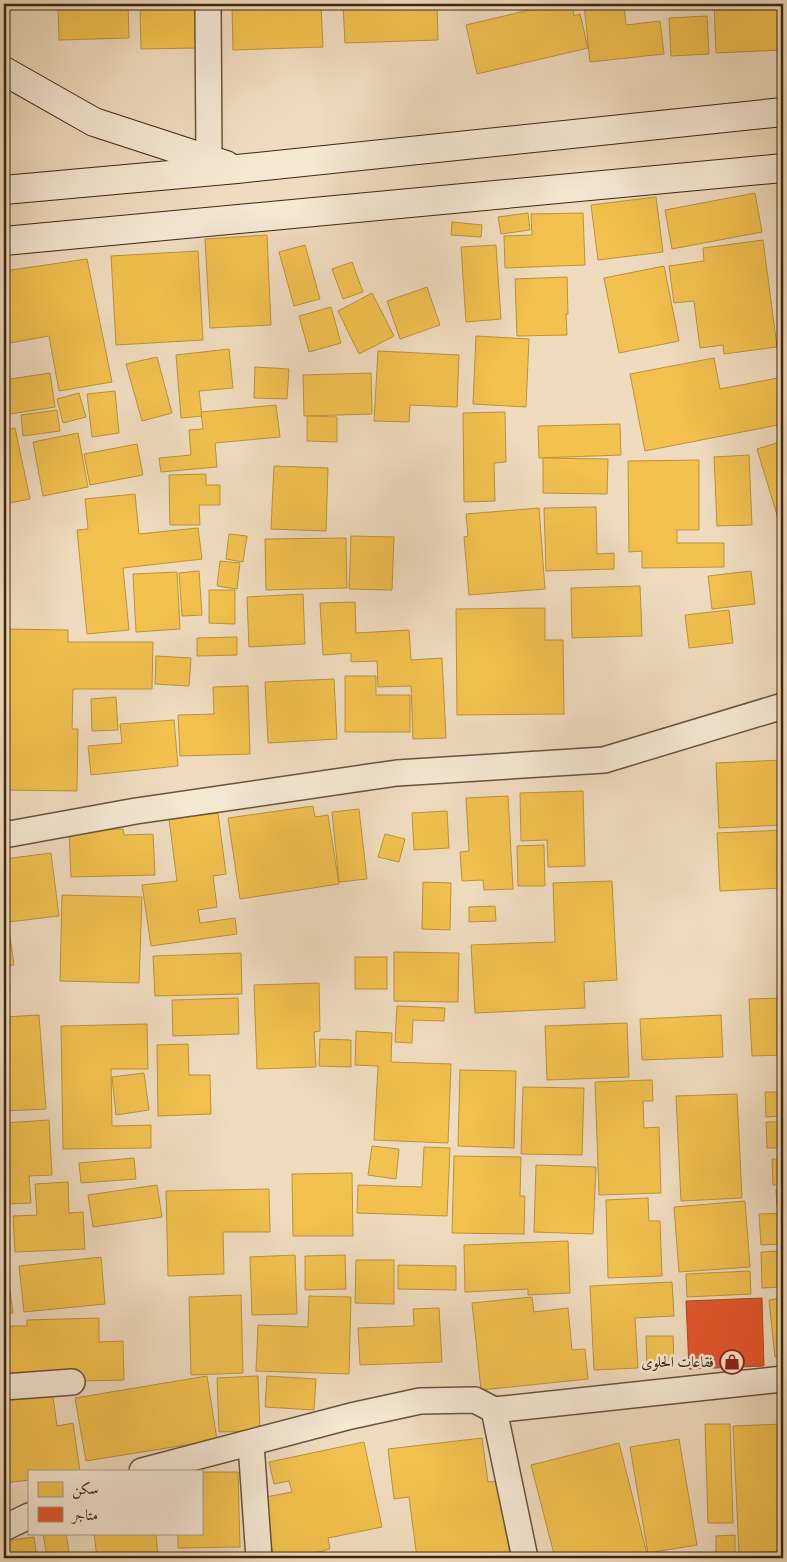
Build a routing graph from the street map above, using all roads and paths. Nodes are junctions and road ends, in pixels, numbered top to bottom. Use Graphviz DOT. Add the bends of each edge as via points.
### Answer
graph roads {
  1 [pos="208,4"];
  2 [pos="4,71"];
  3 [pos="783,112"];
  4 [pos="209,160"];
  5 [pos="783,168"];
  6 [pos="237,169"];
  7 [pos="4,190"];
  8 [pos="4,242"];
  9 [pos="783,706"];
  10 [pos="4,835"];
  11 [pos="783,1379"];
  12 [pos="72,1382"];
  13 [pos="4,1387"];
  14 [pos="494,1410"];
  15 [pos="251,1444"];
  16 [pos="146,1470"];
  17 [pos="28,1516"];
  18 [pos="4,1528"];
  19 [pos="259,1558"];
  20 [pos="526,1558"];
  1 -- 4 [label="street"];
  2 -- 4 [label="main road" via="94,122"];
  3 -- 6 [label="main road"];
  4 -- 6 [label="main road"];
  5 -- 8 [label="main road"];
  6 -- 7 [label="main road"];
  9 -- 10 [label="street" via="604,760 397,773 136,811"];
  11 -- 14 [label="street"];
  12 -- 13 [label="street"];
  14 -- 15 [label="street" via="475,1400 420,1401"];
  14 -- 20 [label="street"];
  15 -- 16 [label="street"];
  15 -- 19 [label="street"];
  17 -- 18 [label="street"];
}
